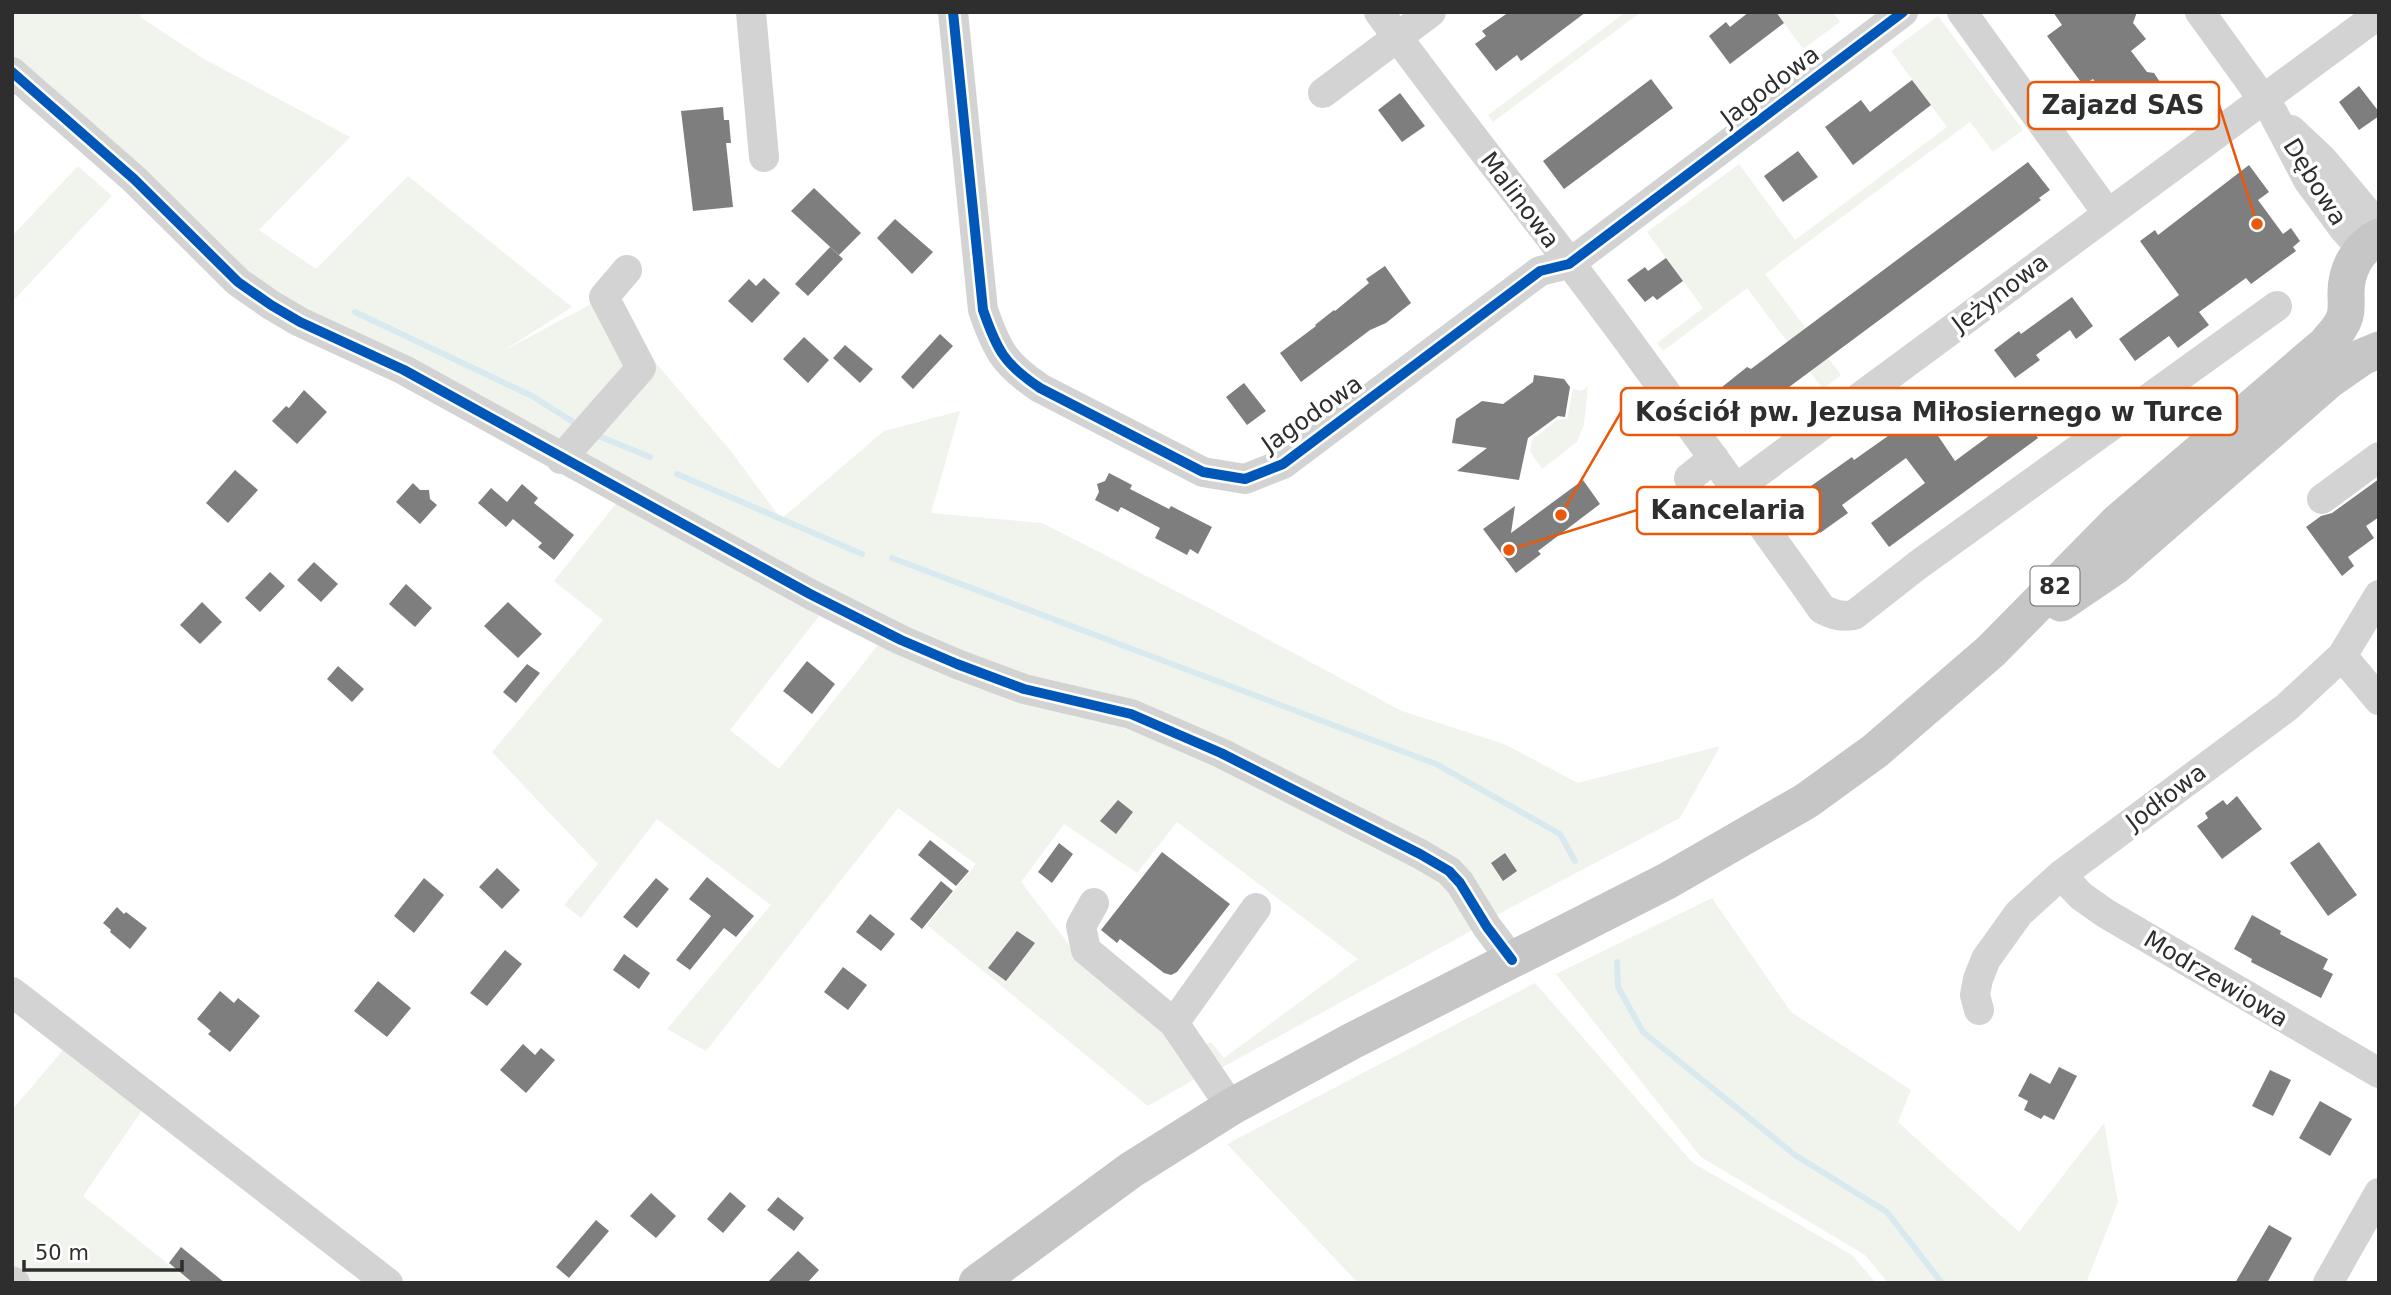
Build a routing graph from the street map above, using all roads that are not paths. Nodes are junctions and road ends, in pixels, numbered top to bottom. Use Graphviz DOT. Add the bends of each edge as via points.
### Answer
graph roads {
  1 [pos="751,12"];
  2 [pos="953,12"];
  3 [pos="1379,12"];
  4 [pos="1431,12"];
  5 [pos="1903,12"];
  6 [pos="1962,12"];
  7 [pos="2200,12"];
  8 [pos="2379,14"];
  9 [pos="1397,37"];
  10 [pos="12,72"];
  11 [pos="1323,93"];
  12 [pos="2268,105"];
  13 [pos="764,157"];
  14 [pos="2108,214"];
  15 [pos="2373,238"];
  16 [pos="1569,264"];
  17 [pos="627,270"];
  18 [pos="2277,306"];
  19 [pos="2347,306"];
  20 [pos="2379,341"];
  21 [pos="2379,350"];
  22 [pos="2379,457"];
  23 [pos="1714,458"];
  24 [pos="561,459"];
  25 [pos="1689,478"];
  26 [pos="1737,488"];
  27 [pos="2322,499"];
  28 [pos="2379,595"];
  29 [pos="1991,651"];
  30 [pos="2342,656"];
  31 [pos="2379,700"];
  32 [pos="2061,875"];
  33 [pos="1094,903"];
  34 [pos="1256,908"];
  35 [pos="1512,960"];
  36 [pos="12,992"];
  37 [pos="1979,1010"];
  38 [pos="1174,1023"];
  39 [pos="2379,1073"];
  40 [pos="1231,1107"];
  41 [pos="2379,1193"];
  42 [pos="388,1283"];
  43 [pos="976,1283"];
  44 [pos="2328,1283"];
  1 -- 13 [label="street"];
  2 -- 16 [label="street, Jagodowa" via="983,310 1001,354 1016,372 1040,387 1203,472 1245,479 1283,464 1540,271"];
  3 -- 9 [label="street, Malinowa"];
  4 -- 9 [label="street"];
  5 -- 16 [label="street, Jagodowa"];
  6 -- 14 [label="street"];
  7 -- 12 [label="street, Dębowa"];
  8 -- 12 [label="street, Jeżynowa" via="2288,82"];
  9 -- 11 [label="street"];
  9 -- 16 [label="street, Malinowa"];
  10 -- 24 [label="street" via="134,180 238,282 271,305 404,370"];
  12 -- 14 [label="street, Jeżynowa"];
  12 -- 15 [label="street, Dębowa" via="2308,180 2344,229"];
  14 -- 26 [label="street, Jeżynowa"];
  15 -- 19 [label="main road, 82" via="2346,283"];
  16 -- 23 [label="street, Malinowa"];
  17 -- 24 [label="street" via="604,297 640,368"];
  18 -- 26 [label="street, Malinowa" via="1854,615 1833,615 1822,609"];
  19 -- 20 [label="main road" via="2362,329"];
  19 -- 29 [label="main road, 82" via="2344,319 2326,344 2119,521"];
  21 -- 29 [label="main road, 82" via="2329,380 2114,567"];
  22 -- 27 [label="street"];
  23 -- 25 [label="street"];
  23 -- 26 [label="street, Malinowa"];
  24 -- 35 [label="street" via="901,640 1024,689 1130,715 1221,753 1420,853 1460,883"];
  28 -- 30 [label="street, Jodłowa"];
  29 -- 35 [label="main road, 82" via="1874,751 1806,801 1667,881"];
  30 -- 31 [label="street"];
  30 -- 32 [label="street, Jodłowa" via="2287,707"];
  32 -- 37 [label="street, Jodłowa" via="2019,913 1986,959 1975,995"];
  32 -- 39 [label="street, Modrzewiowa" via="2105,912"];
  33 -- 38 [label="street" via="1081,926 1086,950"];
  34 -- 38 [label="street"];
  35 -- 40 [label="main road, 82"];
  36 -- 42 [label="street"];
  38 -- 40 [label="street"];
  40 -- 43 [label="main road, 82" via="1113,1182"];
  41 -- 44 [label="street"];
}
